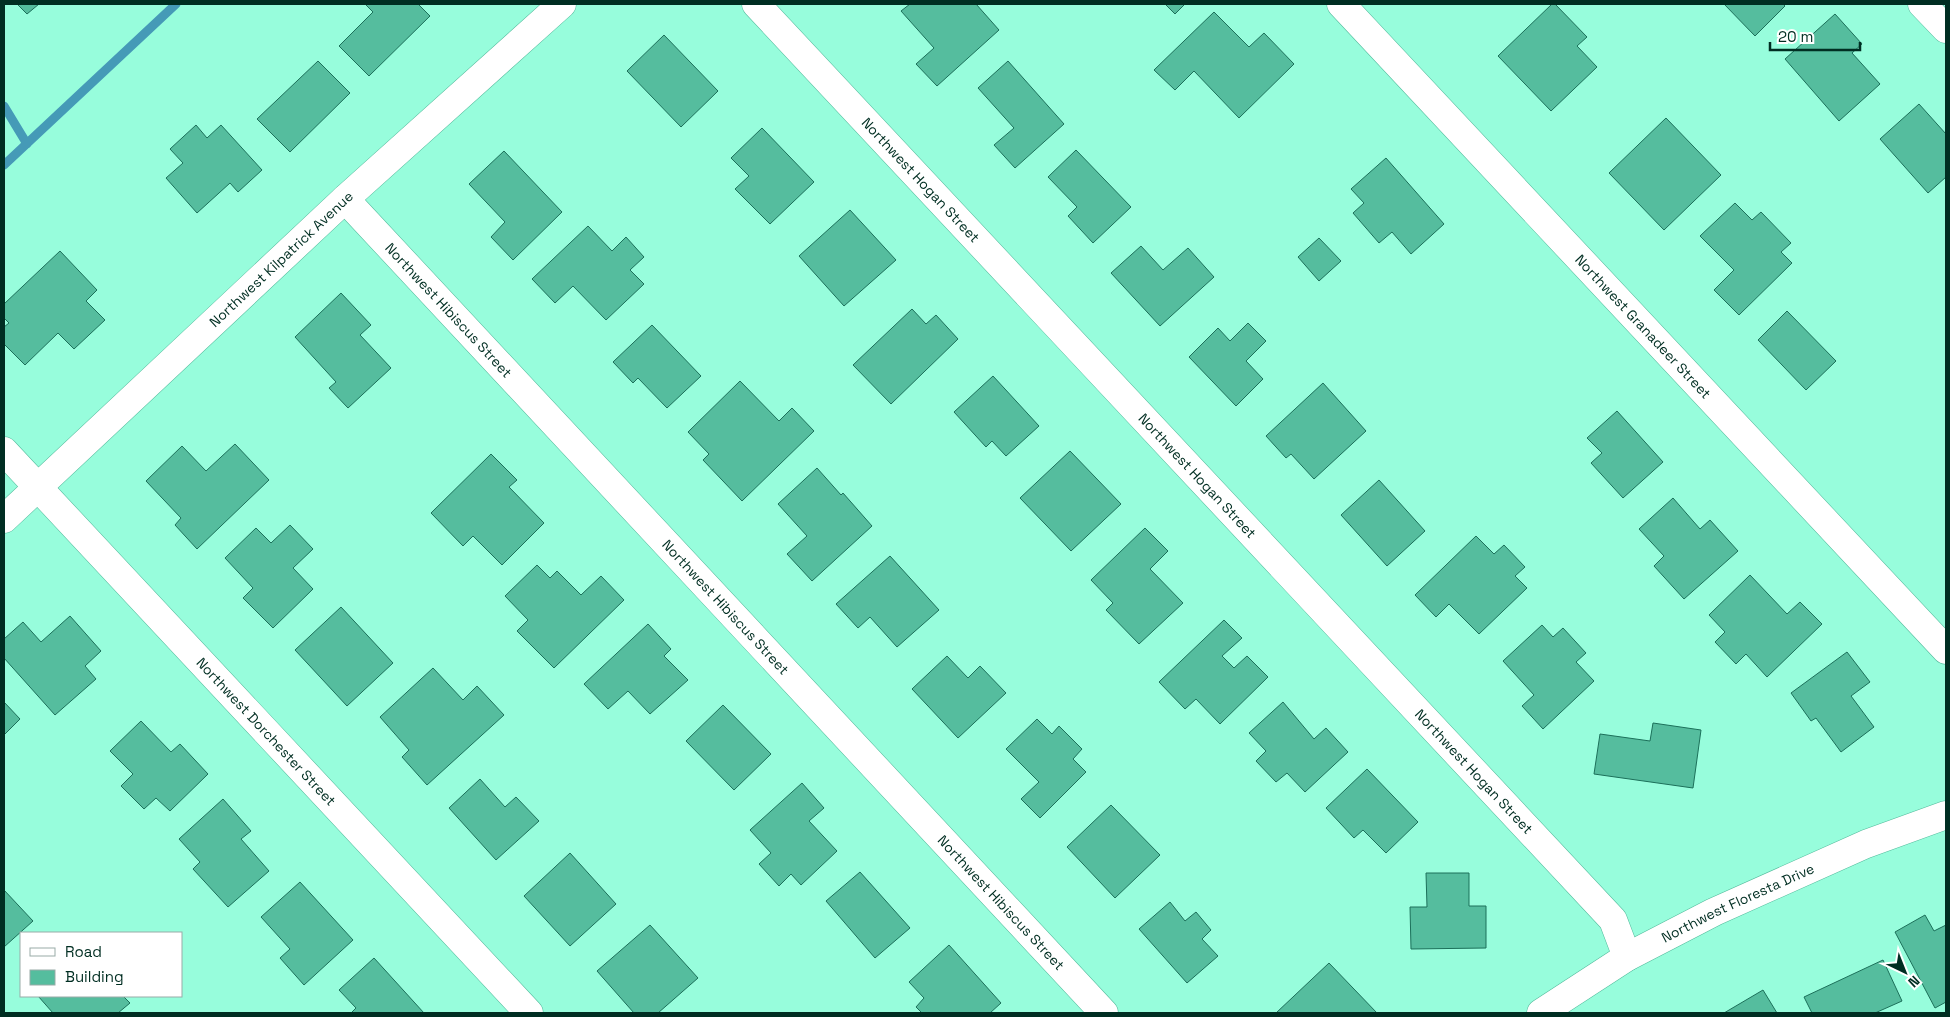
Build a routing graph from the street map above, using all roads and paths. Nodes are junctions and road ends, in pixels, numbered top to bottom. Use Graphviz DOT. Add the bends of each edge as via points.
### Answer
graph roads {
  1 [pos="562,4"];
  2 [pos="756,4"];
  3 [pos="1341,4"];
  4 [pos="1922,4"];
  5 [pos="1946,28"];
  6 [pos="346,199"];
  7 [pos="4,451"];
  8 [pos="38,487"];
  9 [pos="4,519"];
  10 [pos="1946,650"];
  11 [pos="1946,815"];
  12 [pos="1627,957"];
  13 [pos="529,1013"];
  14 [pos="1104,1013"];
  15 [pos="1541,1013"];
  1 -- 6 [label="street, Northwest Kilpatrick Avenue"];
  2 -- 12 [label="street, Northwest Hogan Street" via="1613,920"];
  3 -- 10 [label="street, Northwest Granadeer Street"];
  4 -- 5 [label="street"];
  6 -- 8 [label="street, Northwest Kilpatrick Avenue"];
  6 -- 14 [label="street, Northwest Hibiscus Street"];
  7 -- 8 [label="street, Northwest Dorchester Street"];
  8 -- 9 [label="street, Northwest Kilpatrick Avenue"];
  8 -- 13 [label="street, Northwest Dorchester Street"];
  11 -- 12 [label="street, Northwest Floresta Drive" via="1857,848 1714,912"];
  12 -- 15 [label="street, Northwest Floresta Drive"];
}
